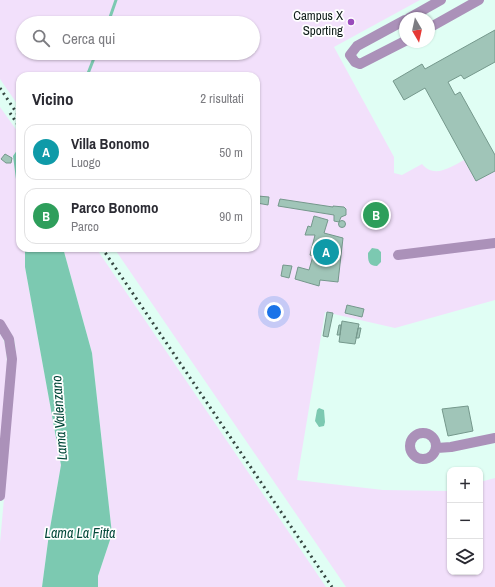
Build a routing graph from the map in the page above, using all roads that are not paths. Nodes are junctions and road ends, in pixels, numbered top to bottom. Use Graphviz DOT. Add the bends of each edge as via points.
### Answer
graph roads {
  1 [pos="442,0"];
  2 [pos="479,0"];
  3 [pos="427,3"];
  4 [pos="416,12"];
  5 [pos="399,23"];
  6 [pos="435,25"];
  7 [pos="399,44"];
  8 [pos="495,243"];
  9 [pos="398,255"];
  10 [pos="0,324"];
  11 [pos="495,438"];
  12 [pos="437,448"];
  13 [pos="0,496"];
  1 -- 3 [label="street"];
  2 -- 6 [label="street"];
  3 -- 4 [label="street"];
  5 -- 7 [label="street" via="357,46 350,55 355,62 366,63"];
  8 -- 9 [label="street"];
  10 -- 13 [label="street" via="9,339 12,359"];
  11 -- 12 [label="street"];
}
